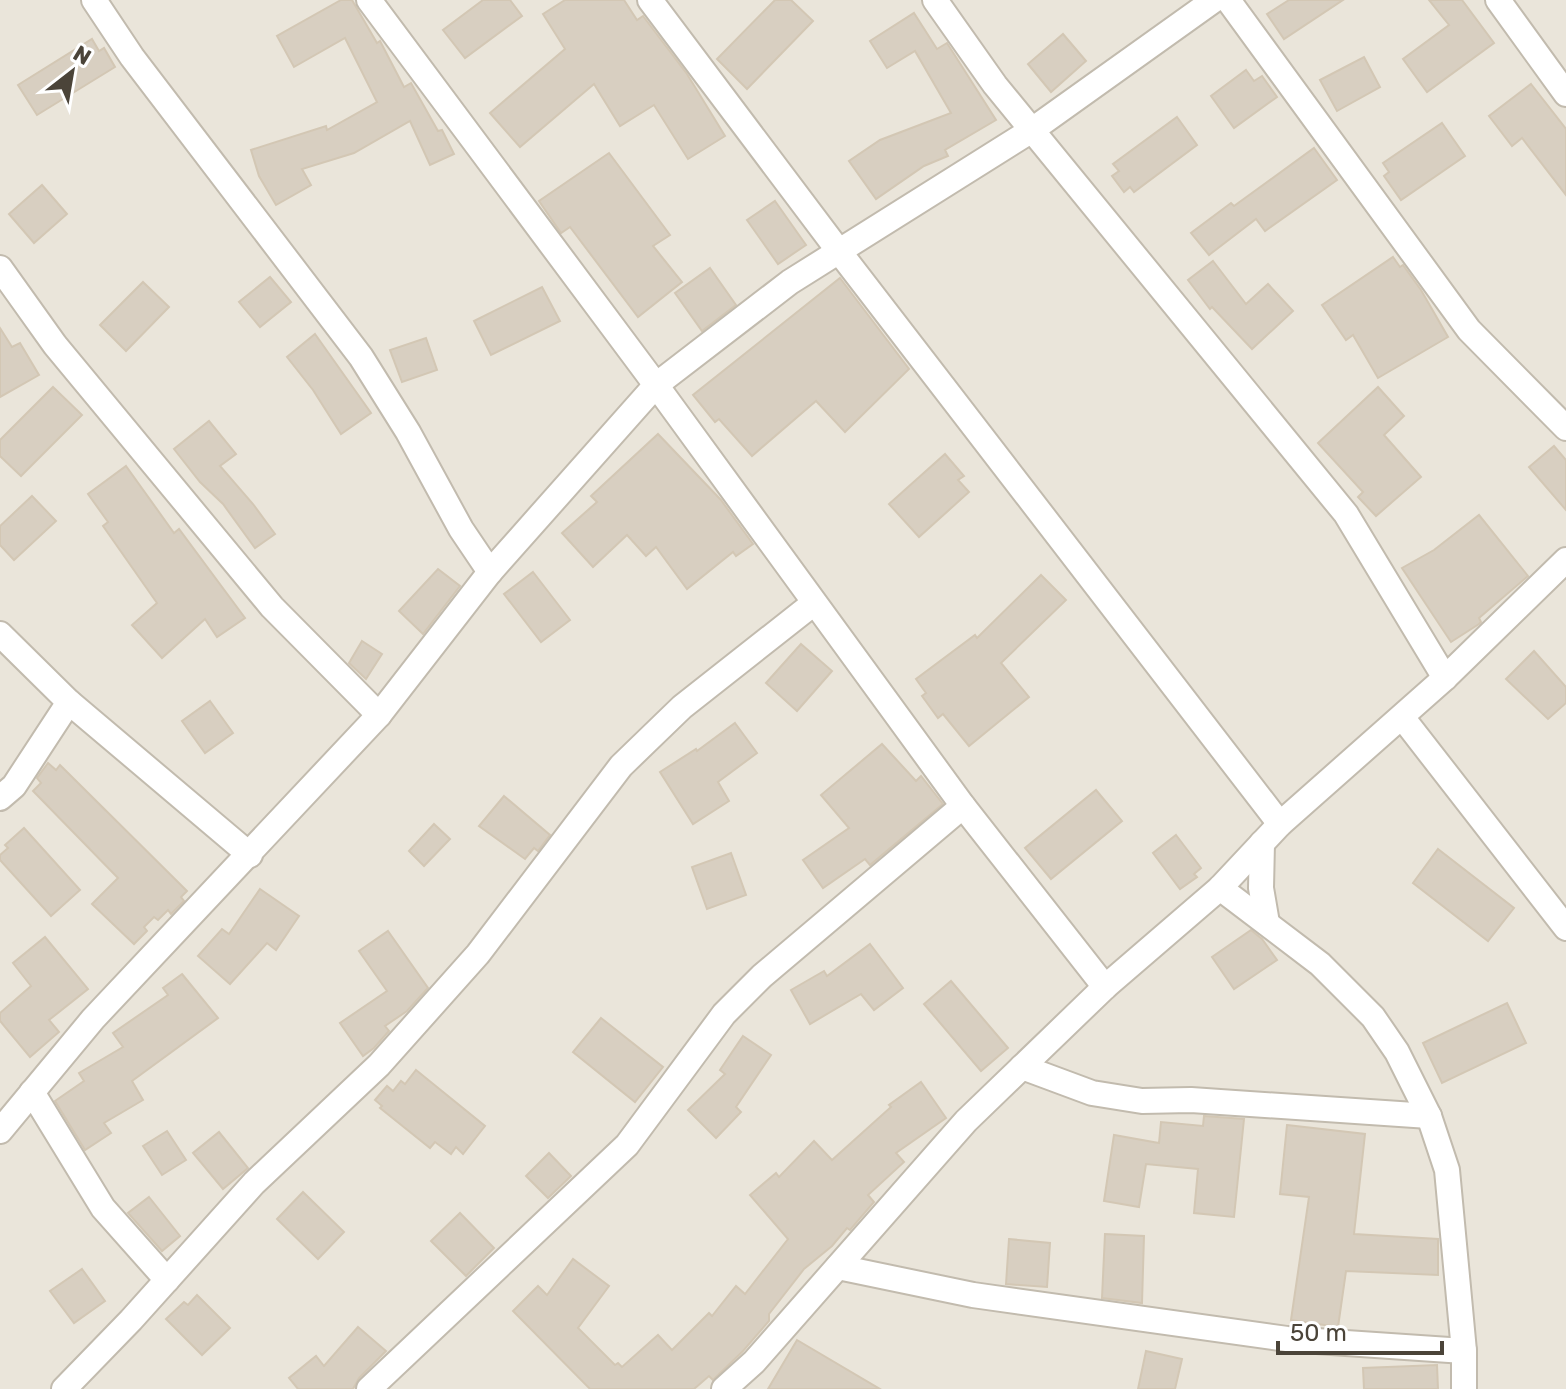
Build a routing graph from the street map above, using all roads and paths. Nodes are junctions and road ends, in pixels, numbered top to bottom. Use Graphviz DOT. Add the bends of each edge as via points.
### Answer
graph roads {
  1 [pos="94,0"];
  2 [pos="369,0"];
  3 [pos="650,0"];
  4 [pos="935,0"];
  5 [pos="1214,0"];
  6 [pos="1228,0"];
  7 [pos="1498,0"];
  8 [pos="1566,94"];
  9 [pos="1032,130"];
  10 [pos="838,250"];
  11 [pos="0,268"];
  12 [pos="656,385"];
  13 [pos="1566,428"];
  14 [pos="1566,560"];
  15 [pos="490,572"];
  16 [pos="814,603"];
  17 [pos="0,634"];
  18 [pos="1445,678"];
  19 [pos="69,702"];
  20 [pos="379,715"];
  21 [pos="1402,717"];
  22 [pos="0,798"];
  23 [pos="963,806"];
  24 [pos="1280,824"];
  25 [pos="1262,843"];
  26 [pos="250,855"];
  27 [pos="1220,888"];
  28 [pos="1267,923"];
  29 [pos="1566,928"];
  30 [pos="1105,987"];
  31 [pos="1022,1067"];
  32 [pos="32,1092"];
  33 [pos="1429,1116"];
  34 [pos="0,1131"];
  35 [pos="838,1267"];
  36 [pos="167,1280"];
  37 [pos="1464,1351"];
  38 [pos="64,1389"];
  39 [pos="369,1389"];
  40 [pos="724,1389"];
  41 [pos="1464,1389"];
  42 [pos="1475,1389"];
  1 -- 15 [label="street" via="361,357"];
  2 -- 12 [label="street"];
  3 -- 10 [label="street"];
  4 -- 9 [label="street"];
  5 -- 9 [label="street"];
  6 -- 13 [label="street" via="1469,330"];
  7 -- 8 [label="street"];
  9 -- 10 [label="street"];
  9 -- 18 [label="street" via="1346,514"];
  10 -- 12 [label="street"];
  10 -- 24 [label="street"];
  11 -- 20 [label="street" via="55,345 272,607"];
  12 -- 15 [label="street"];
  12 -- 16 [label="street"];
  14 -- 18 [label="street"];
  15 -- 20 [label="street"];
  16 -- 23 [label="street"];
  16 -- 36 [label="street" via="682,707 621,766 478,954 379,1065 254,1183"];
  17 -- 19 [label="street"];
  18 -- 21 [label="street"];
  19 -- 22 [label="street" via="14,786"];
  19 -- 26 [label="street"];
  20 -- 26 [label="street"];
  21 -- 24 [label="street"];
  21 -- 29 [label="street"];
  23 -- 30 [label="street"];
  23 -- 39 [label="street" via="743,995 627,1145"];
  24 -- 25 [label="street"];
  25 -- 27 [label="street"];
  25 -- 28 [label="street"];
  26 -- 32 [label="street" via="93,1019"];
  27 -- 28 [label="street"];
  27 -- 30 [label="street"];
  28 -- 33 [label="street" via="1320,964 1373,1017"];
  30 -- 31 [label="street"];
  31 -- 33 [label="street" via="1092,1093 1142,1101"];
  31 -- 35 [label="street" via="966,1121"];
  32 -- 34 [label="street"];
  32 -- 36 [label="street" via="103,1208"];
  33 -- 37 [label="street" via="1447,1170"];
  35 -- 37 [label="street" via="973,1295 1287,1339"];
  35 -- 40 [label="street"];
  36 -- 38 [label="street"];
  37 -- 41 [label="street"];
  41 -- 42 [label="street"];
}
